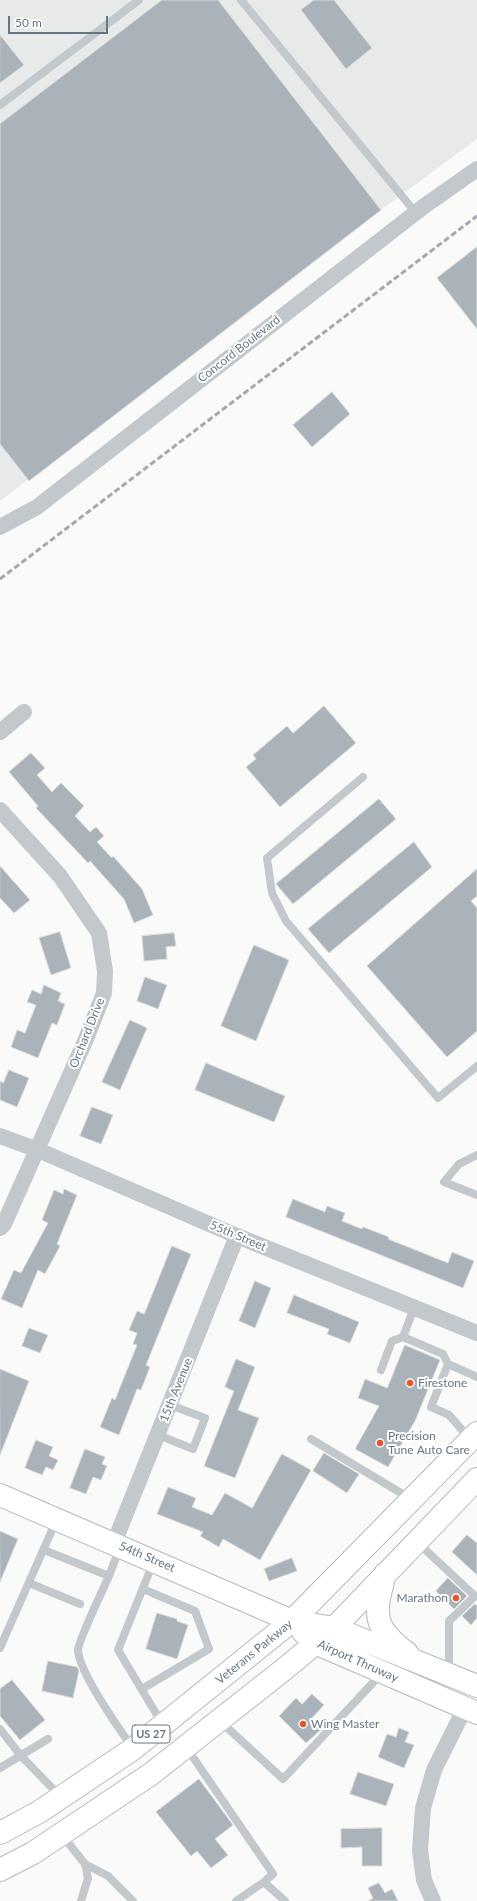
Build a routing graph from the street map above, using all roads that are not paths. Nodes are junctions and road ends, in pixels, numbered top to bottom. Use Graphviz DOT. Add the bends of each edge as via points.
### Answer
graph roads {
  1 [pos="139,0"];
  2 [pos="241,0"];
  3 [pos="0,105"];
  4 [pos="477,169"];
  5 [pos="416,213"];
  6 [pos="0,527"];
  7 [pos="24,712"];
  8 [pos="0,732"];
  9 [pos="363,778"];
  10 [pos="0,810"];
  11 [pos="477,1066"];
  12 [pos="0,1136"];
  13 [pos="38,1150"];
  14 [pos="477,1154"];
  15 [pos="477,1195"];
  16 [pos="0,1228"];
  17 [pos="237,1236"];
  18 [pos="414,1308"];
  19 [pos="476,1331"];
  20 [pos="403,1337"];
  21 [pos="448,1364"];
  22 [pos="381,1370"];
  23 [pos="477,1377"];
  24 [pos="170,1405"];
  25 [pos="158,1435"];
  26 [pos="474,1436"];
  27 [pos="311,1439"];
  28 [pos="477,1479"];
  29 [pos="0,1495"];
  30 [pos="412,1500"];
  31 [pos="57,1519"];
  32 [pos="416,1542"];
  33 [pos="118,1545"];
  34 [pos="44,1550"];
  35 [pos="154,1560"];
  36 [pos="385,1574"];
  37 [pos="109,1576"];
  38 [pos="29,1583"];
  39 [pos="143,1589"];
  40 [pos="80,1604"];
  41 [pos="292,1621"];
  42 [pos="334,1628"];
  43 [pos="315,1643"];
  44 [pos="0,1648"];
  45 [pos="417,1661"];
  46 [pos="383,1673"];
  47 [pos="449,1675"];
  48 [pos="477,1686"];
  49 [pos="142,1689"];
  50 [pos="471,1710"];
  51 [pos="220,1721"];
  52 [pos="163,1725"];
  53 [pos="0,1729"];
  54 [pos="48,1739"];
  55 [pos="186,1747"];
  56 [pos="133,1749"];
  57 [pos="21,1756"];
  58 [pos="0,1768"];
  59 [pos="61,1797"];
  60 [pos="0,1833"];
  61 [pos="62,1834"];
  62 [pos="85,1864"];
  63 [pos="0,1870"];
  64 [pos="264,1882"];
  65 [pos="81,1901"];
  66 [pos="133,1901"];
  67 [pos="236,1901"];
  68 [pos="285,1901"];
  69 [pos="433,1901"];
  1 -- 3 [label="lane"];
  2 -- 5 [label="lane"];
  4 -- 5 [label="street, Concord Boulevard"];
  5 -- 6 [label="street, Concord Boulevard" via="37,507"];
  7 -- 8 [label="street"];
  9 -- 11 [label="lane" via="267,858 272,893 286,921 438,1098"];
  10 -- 13 [label="street, Orchard Drive" via="60,876 99,933 105,971 104,992"];
  12 -- 13 [label="street, 55th Street"];
  13 -- 16 [label="street, Orchard Drive"];
  13 -- 17 [label="street, 55th Street"];
  14 -- 15 [label="lane" via="459,1164 444,1182"];
  17 -- 18 [label="street, 55th Street"];
  17 -- 24 [label="street, 15th Avenue"];
  18 -- 19 [label="street, 55th Street"];
  18 -- 20 [label="lane"];
  20 -- 21 [label="lane" via="443,1354"];
  20 -- 22 [label="lane" via="392,1341"];
  21 -- 23 [label="lane"];
  21 -- 26 [label="lane" via="431,1407 449,1415"];
  24 -- 25 [label="street, 15th Avenue"];
  24 -- 25 [label="lane" via="205,1418 193,1449"];
  25 -- 33 [label="street, 15th Avenue"];
  26 -- 30 [label="main road, Veterans Parkway / US 27"];
  27 -- 30 [label="lane"];
  28 -- 32 [label="main road, US 27"];
  29 -- 31 [label="main road, 54th Street"];
  30 -- 41 [label="main road, Veterans Parkway / US 27"];
  31 -- 33 [label="main road, 54th Street"];
  31 -- 34 [label="lane"];
  32 -- 36 [label="main road, US 27"];
  32 -- 47 [label="lane" via="475,1596 449,1621"];
  33 -- 35 [label="main road, 54th Street"];
  33 -- 37 [label="lane"];
  34 -- 37 [label="lane"];
  34 -- 38 [label="lane"];
  35 -- 39 [label="lane"];
  35 -- 41 [label="main road, 54th Street"];
  36 -- 42 [label="main road, US 27"];
  36 -- 45 [label="main road" via="378,1604 379,1620 386,1636"];
  37 -- 56 [label="lane" via="78,1649 83,1666 110,1717"];
  38 -- 40 [label="lane"];
  38 -- 44 [label="lane"];
  39 -- 49 [label="lane" via="118,1650"];
  39 -- 49 [label="lane" via="195,1611 209,1649"];
  41 -- 42 [label="main road, Airport Thruway"];
  41 -- 43 [label="main road, Airport Thruway"];
  41 -- 52 [label="main road, Veterans Parkway / US 27"];
  42 -- 43 [label="main road, US 27"];
  42 -- 45 [label="main road, Airport Thruway"];
  43 -- 46 [label="main road, Airport Thruway"];
  43 -- 51 [label="main road, US 27"];
  45 -- 47 [label="main road, Airport Thruway"];
  46 -- 50 [label="main road, Airport Thruway"];
  46 -- 51 [label="lane" via="283,1779"];
  47 -- 48 [label="main road, Airport Thruway"];
  49 -- 52 [label="lane"];
  50 -- 69 [label="street" via="434,1770 424,1808 420,1850 424,1880"];
  51 -- 55 [label="main road, US 27"];
  52 -- 56 [label="main road, Veterans Parkway / US 27"];
  53 -- 57 [label="lane"];
  54 -- 57 [label="lane"];
  55 -- 61 [label="main road, US 27" via="151,1774"];
  55 -- 64 [label="lane" via="273,1874"];
  56 -- 59 [label="main road, Veterans Parkway / US 27"];
  57 -- 58 [label="lane"];
  57 -- 59 [label="lane"];
  59 -- 60 [label="main road, Veterans Parkway / US 27"];
  61 -- 62 [label="lane"];
  61 -- 63 [label="main road, US 27"];
  62 -- 65 [label="lane" via="88,1878"];
  62 -- 66 [label="lane" via="108,1876"];
  64 -- 67 [label="lane"];
  64 -- 68 [label="lane"];
}
